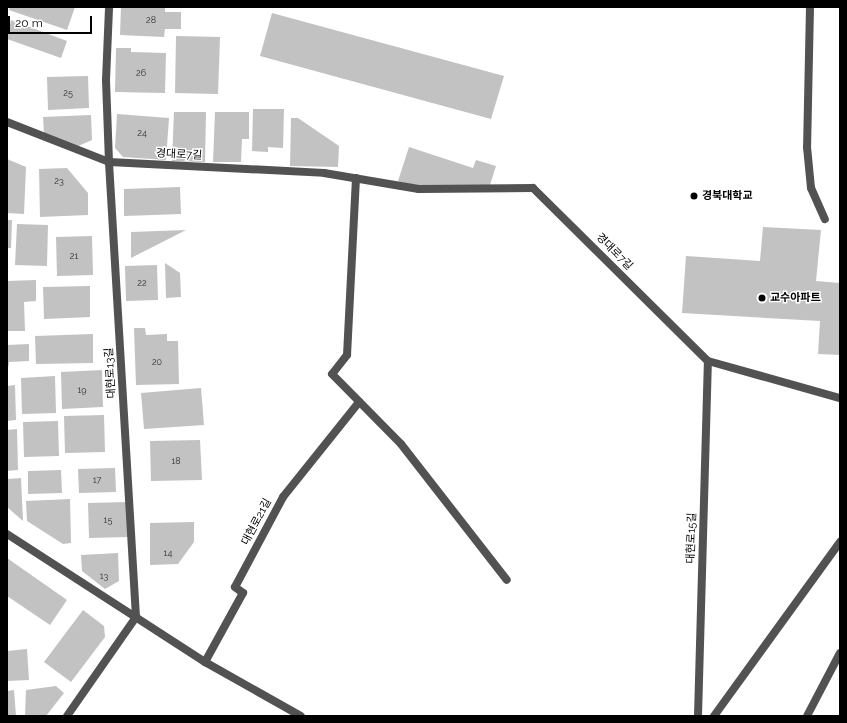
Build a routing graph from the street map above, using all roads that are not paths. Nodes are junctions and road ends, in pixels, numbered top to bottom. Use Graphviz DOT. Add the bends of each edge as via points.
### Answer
graph roads {
  1 [pos="109,7"];
  2 [pos="810,7"];
  3 [pos="7,122"];
  4 [pos="109,162"];
  5 [pos="356,178"];
  6 [pos="825,219"];
  7 [pos="708,361"];
  8 [pos="840,398"];
  9 [pos="359,402"];
  10 [pos="7,534"];
  11 [pos="840,542"];
  12 [pos="507,580"];
  13 [pos="136,617"];
  14 [pos="840,653"];
  15 [pos="205,662"];
  16 [pos="67,716"];
  17 [pos="301,716"];
  18 [pos="698,716"];
  19 [pos="714,716"];
  20 [pos="807,716"];
  1 -- 4 [label="street, 대현로13길" via="106,80"];
  2 -- 6 [label="street" via="808,147 811,188"];
  3 -- 4 [label="street, 경대로7길"];
  4 -- 5 [label="street, 경대로7길" via="324,173"];
  4 -- 13 [label="street, 대현로13길"];
  5 -- 7 [label="street, 경대로7길" via="419,189 532,188"];
  5 -- 9 [label="street" via="347,356 332,374"];
  7 -- 8 [label="street, 경대로7길"];
  7 -- 18 [label="street, 대현로15길"];
  9 -- 12 [label="street" via="401,444"];
  9 -- 15 [label="street, 대현로21길" via="283,497 235,587 243,593"];
  10 -- 13 [label="street"];
  11 -- 19 [label="street"];
  13 -- 15 [label="street"];
  13 -- 16 [label="street"];
  14 -- 20 [label="street"];
  15 -- 17 [label="street"];
}
